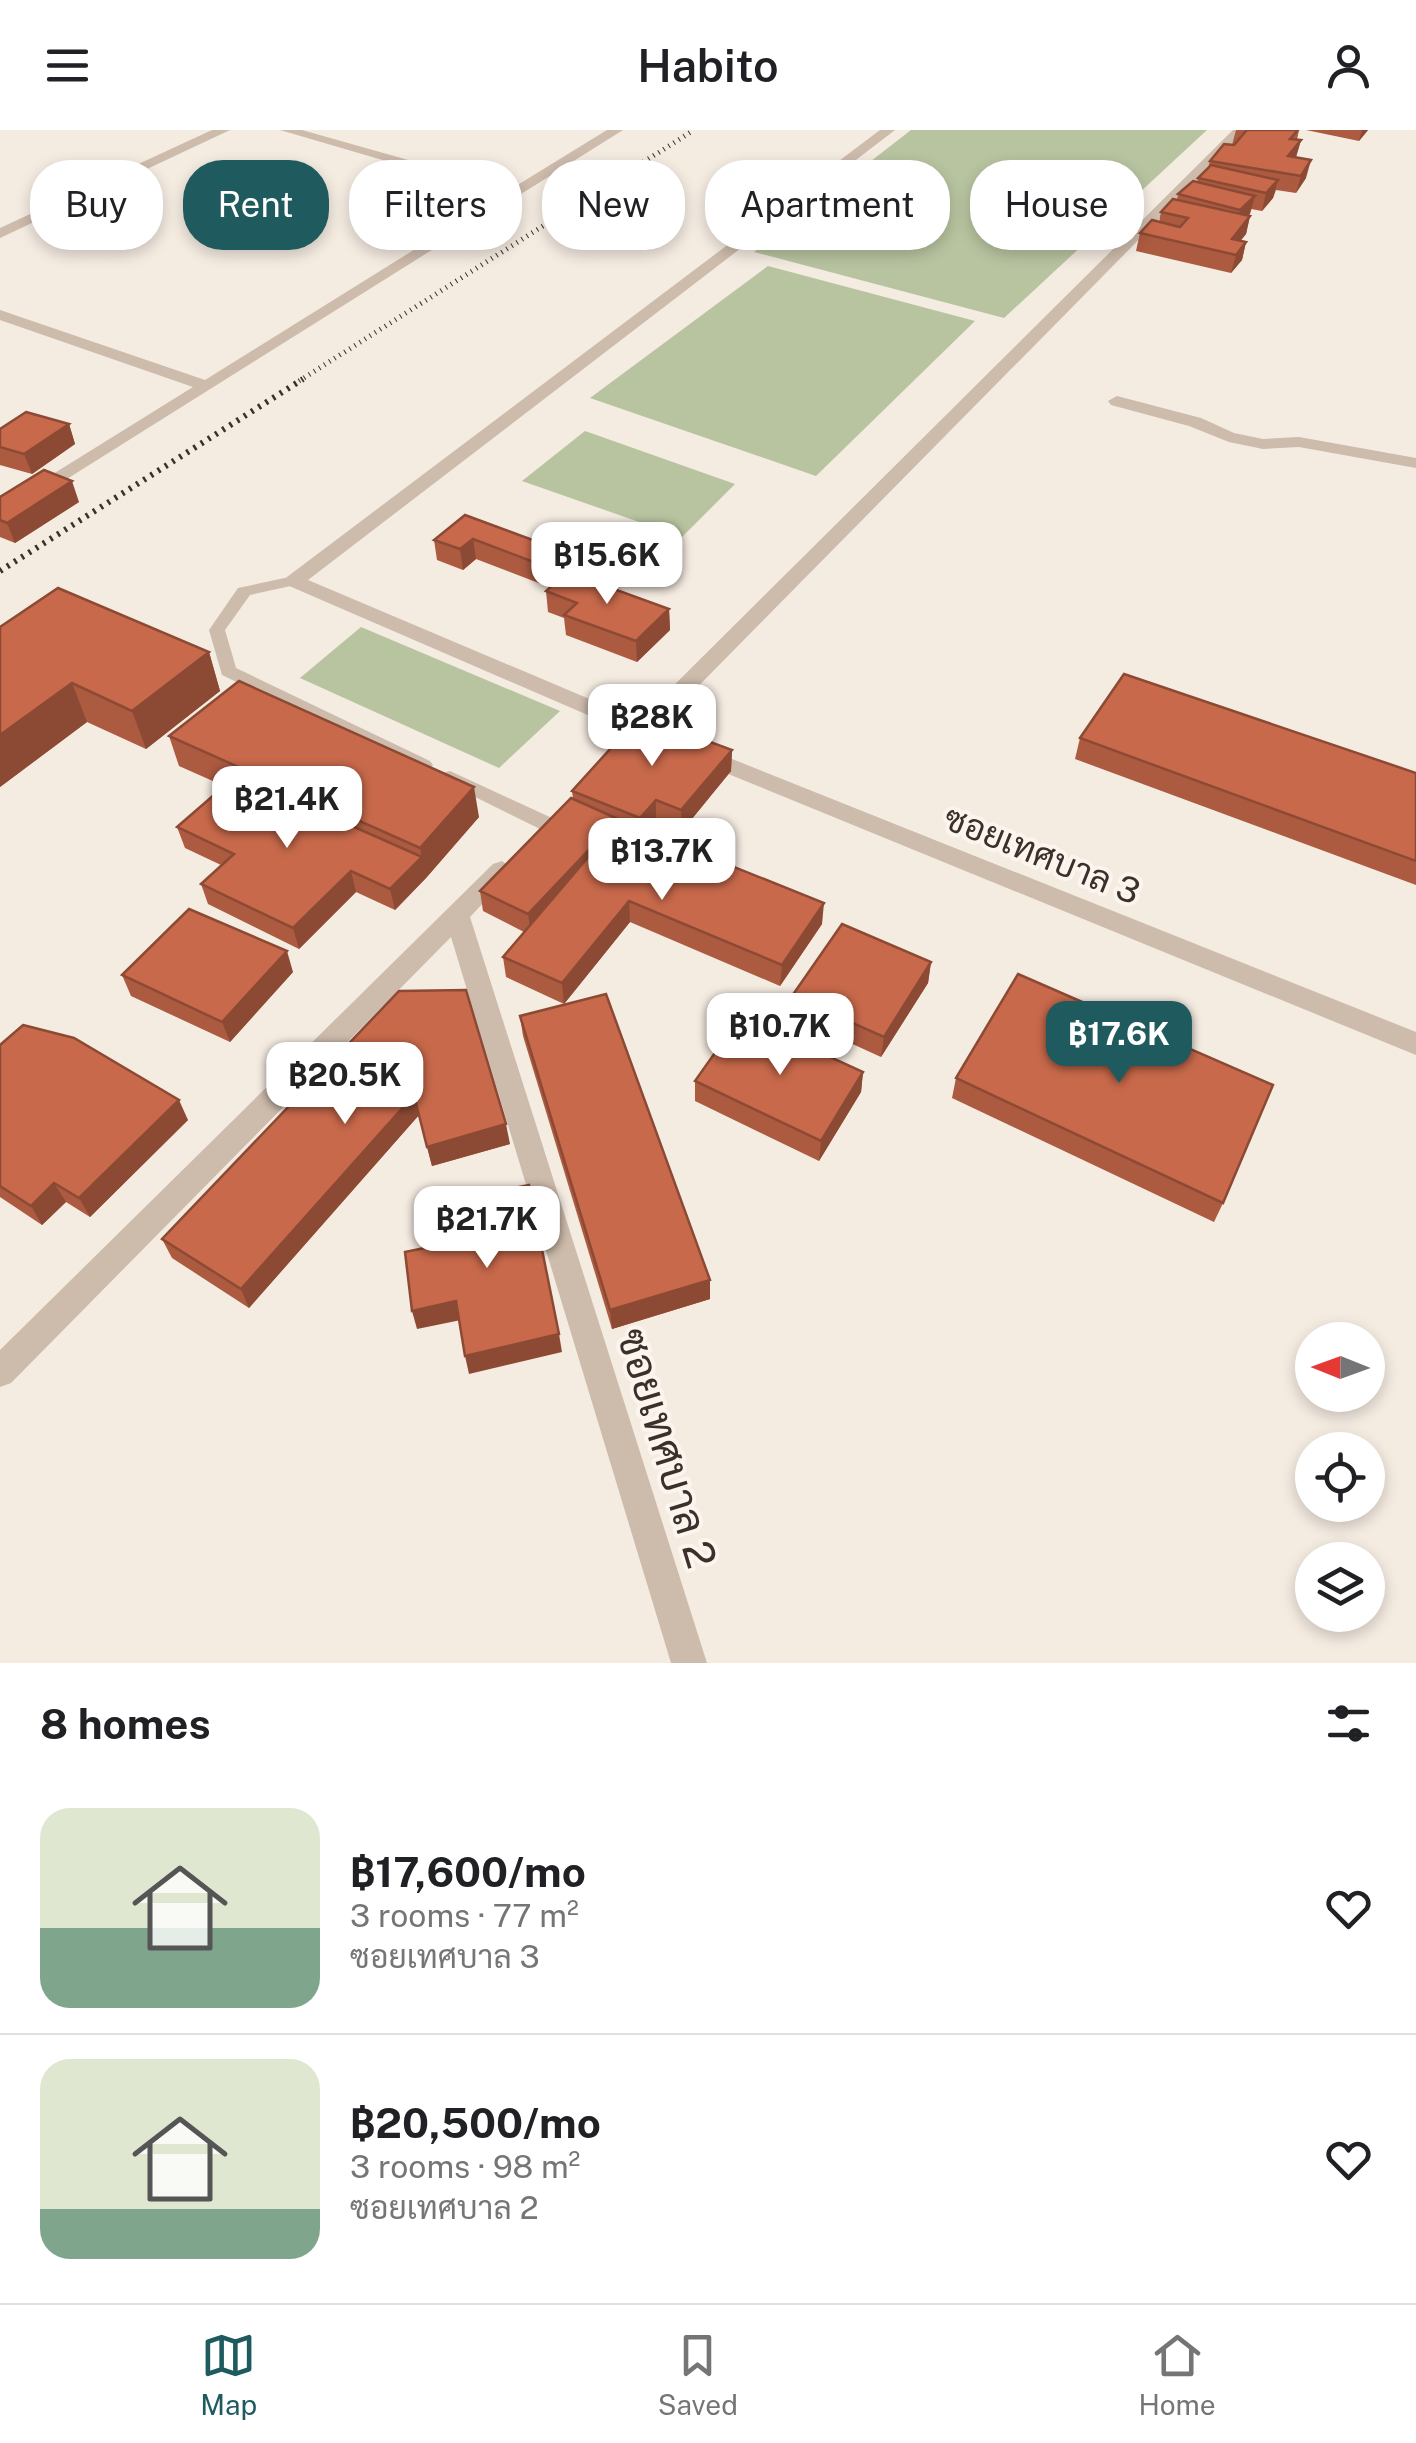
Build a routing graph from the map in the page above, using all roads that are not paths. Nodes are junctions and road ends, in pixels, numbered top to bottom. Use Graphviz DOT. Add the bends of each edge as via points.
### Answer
graph roads {
  1 [pos="224,130"];
  2 [pos="288,130"];
  3 [pos="616,130"];
  4 [pos="888,130"];
  5 [pos="1240,130"];
  6 [pos="159,160"];
  7 [pos="392,160"];
  8 [pos="522,186"];
  9 [pos="0,209"];
  10 [pos="30,220"];
  11 [pos="0,234"];
  12 [pos="421,250"];
  13 [pos="0,315"];
  14 [pos="206,386"];
  15 [pos="1116,401"];
  16 [pos="1416,464"];
  17 [pos="0,515"];
  18 [pos="294,582"];
  19 [pos="642,730"];
  20 [pos="615,757"];
  21 [pos="554,817"];
  22 [pos="457,915"];
  23 [pos="1416,1044"];
  24 [pos="0,1372"];
  25 [pos="688,1663"];
  1 -- 6 [label="street"];
  2 -- 7 [label="street"];
  3 -- 8 [label="street"];
  4 -- 18 [label="street"];
  5 -- 19 [label="street"];
  9 -- 10 [label="street"];
  10 -- 11 [label="street"];
  12 -- 14 [label="street"];
  13 -- 14 [label="street"];
  14 -- 17 [label="street"];
  15 -- 16 [label="street" via="1228,437 1298,442"];
  18 -- 19 [label="street, ซอยเทศบาล 3"];
  18 -- 21 [label="lane" via="244,591 217,630 228,671"];
  19 -- 20 [label="street"];
  19 -- 23 [label="street, ซอยเทศบาล 3"];
  21 -- 22 [label="street"];
  22 -- 24 [label="street"];
  22 -- 25 [label="street, ซอยเทศบาล 2"];
}
